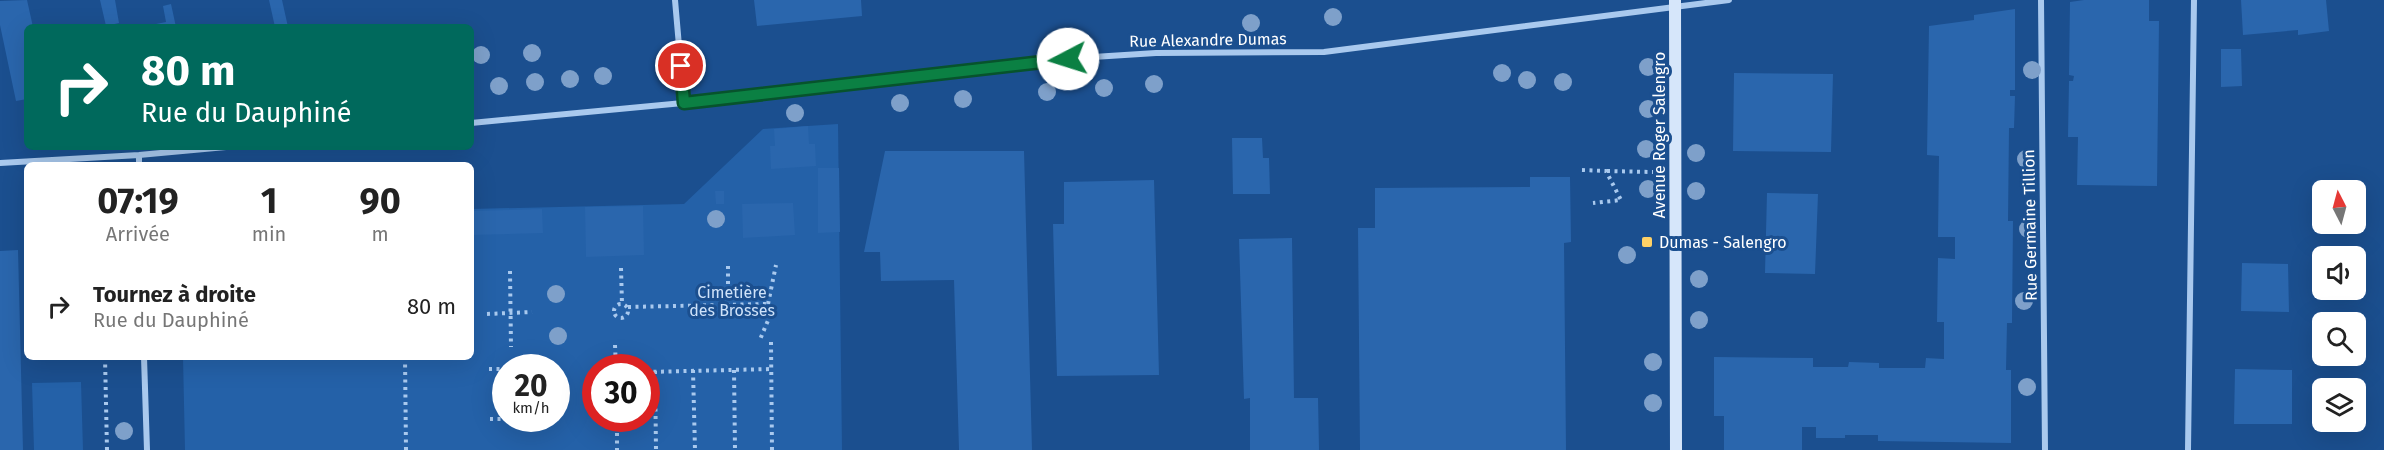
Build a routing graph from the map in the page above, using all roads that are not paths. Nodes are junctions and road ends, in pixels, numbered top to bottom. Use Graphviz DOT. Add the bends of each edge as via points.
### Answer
graph roads {
  1 [pos="675,0"];
  2 [pos="1729,0"];
  3 [pos="2041,0"];
  4 [pos="2194,0"];
  5 [pos="1675,4"];
  6 [pos="684,103"];
  7 [pos="474,123"];
  8 [pos="193,150"];
  9 [pos="139,155"];
  10 [pos="139,162"];
  11 [pos="0,163"];
  12 [pos="144,360"];
  13 [pos="147,450"];
  14 [pos="1676,450"];
  15 [pos="2045,450"];
  16 [pos="2188,450"];
  1 -- 6 [label="street"];
  2 -- 5 [label="street, Rue Alexandre Dumas"];
  3 -- 15 [label="street, Rue Germaine Tillion"];
  4 -- 16 [label="street"];
  5 -- 6 [label="street, Rue Alexandre Dumas" via="1324,52 1156,53 1047,60"];
  5 -- 14 [label="street, Avenue Roger Salengro"];
  6 -- 7 [label="street, Rue Alexandre Dumas"];
  8 -- 9 [label="street"];
  9 -- 10 [label="street"];
  9 -- 11 [label="street"];
  12 -- 13 [label="street"];
}
